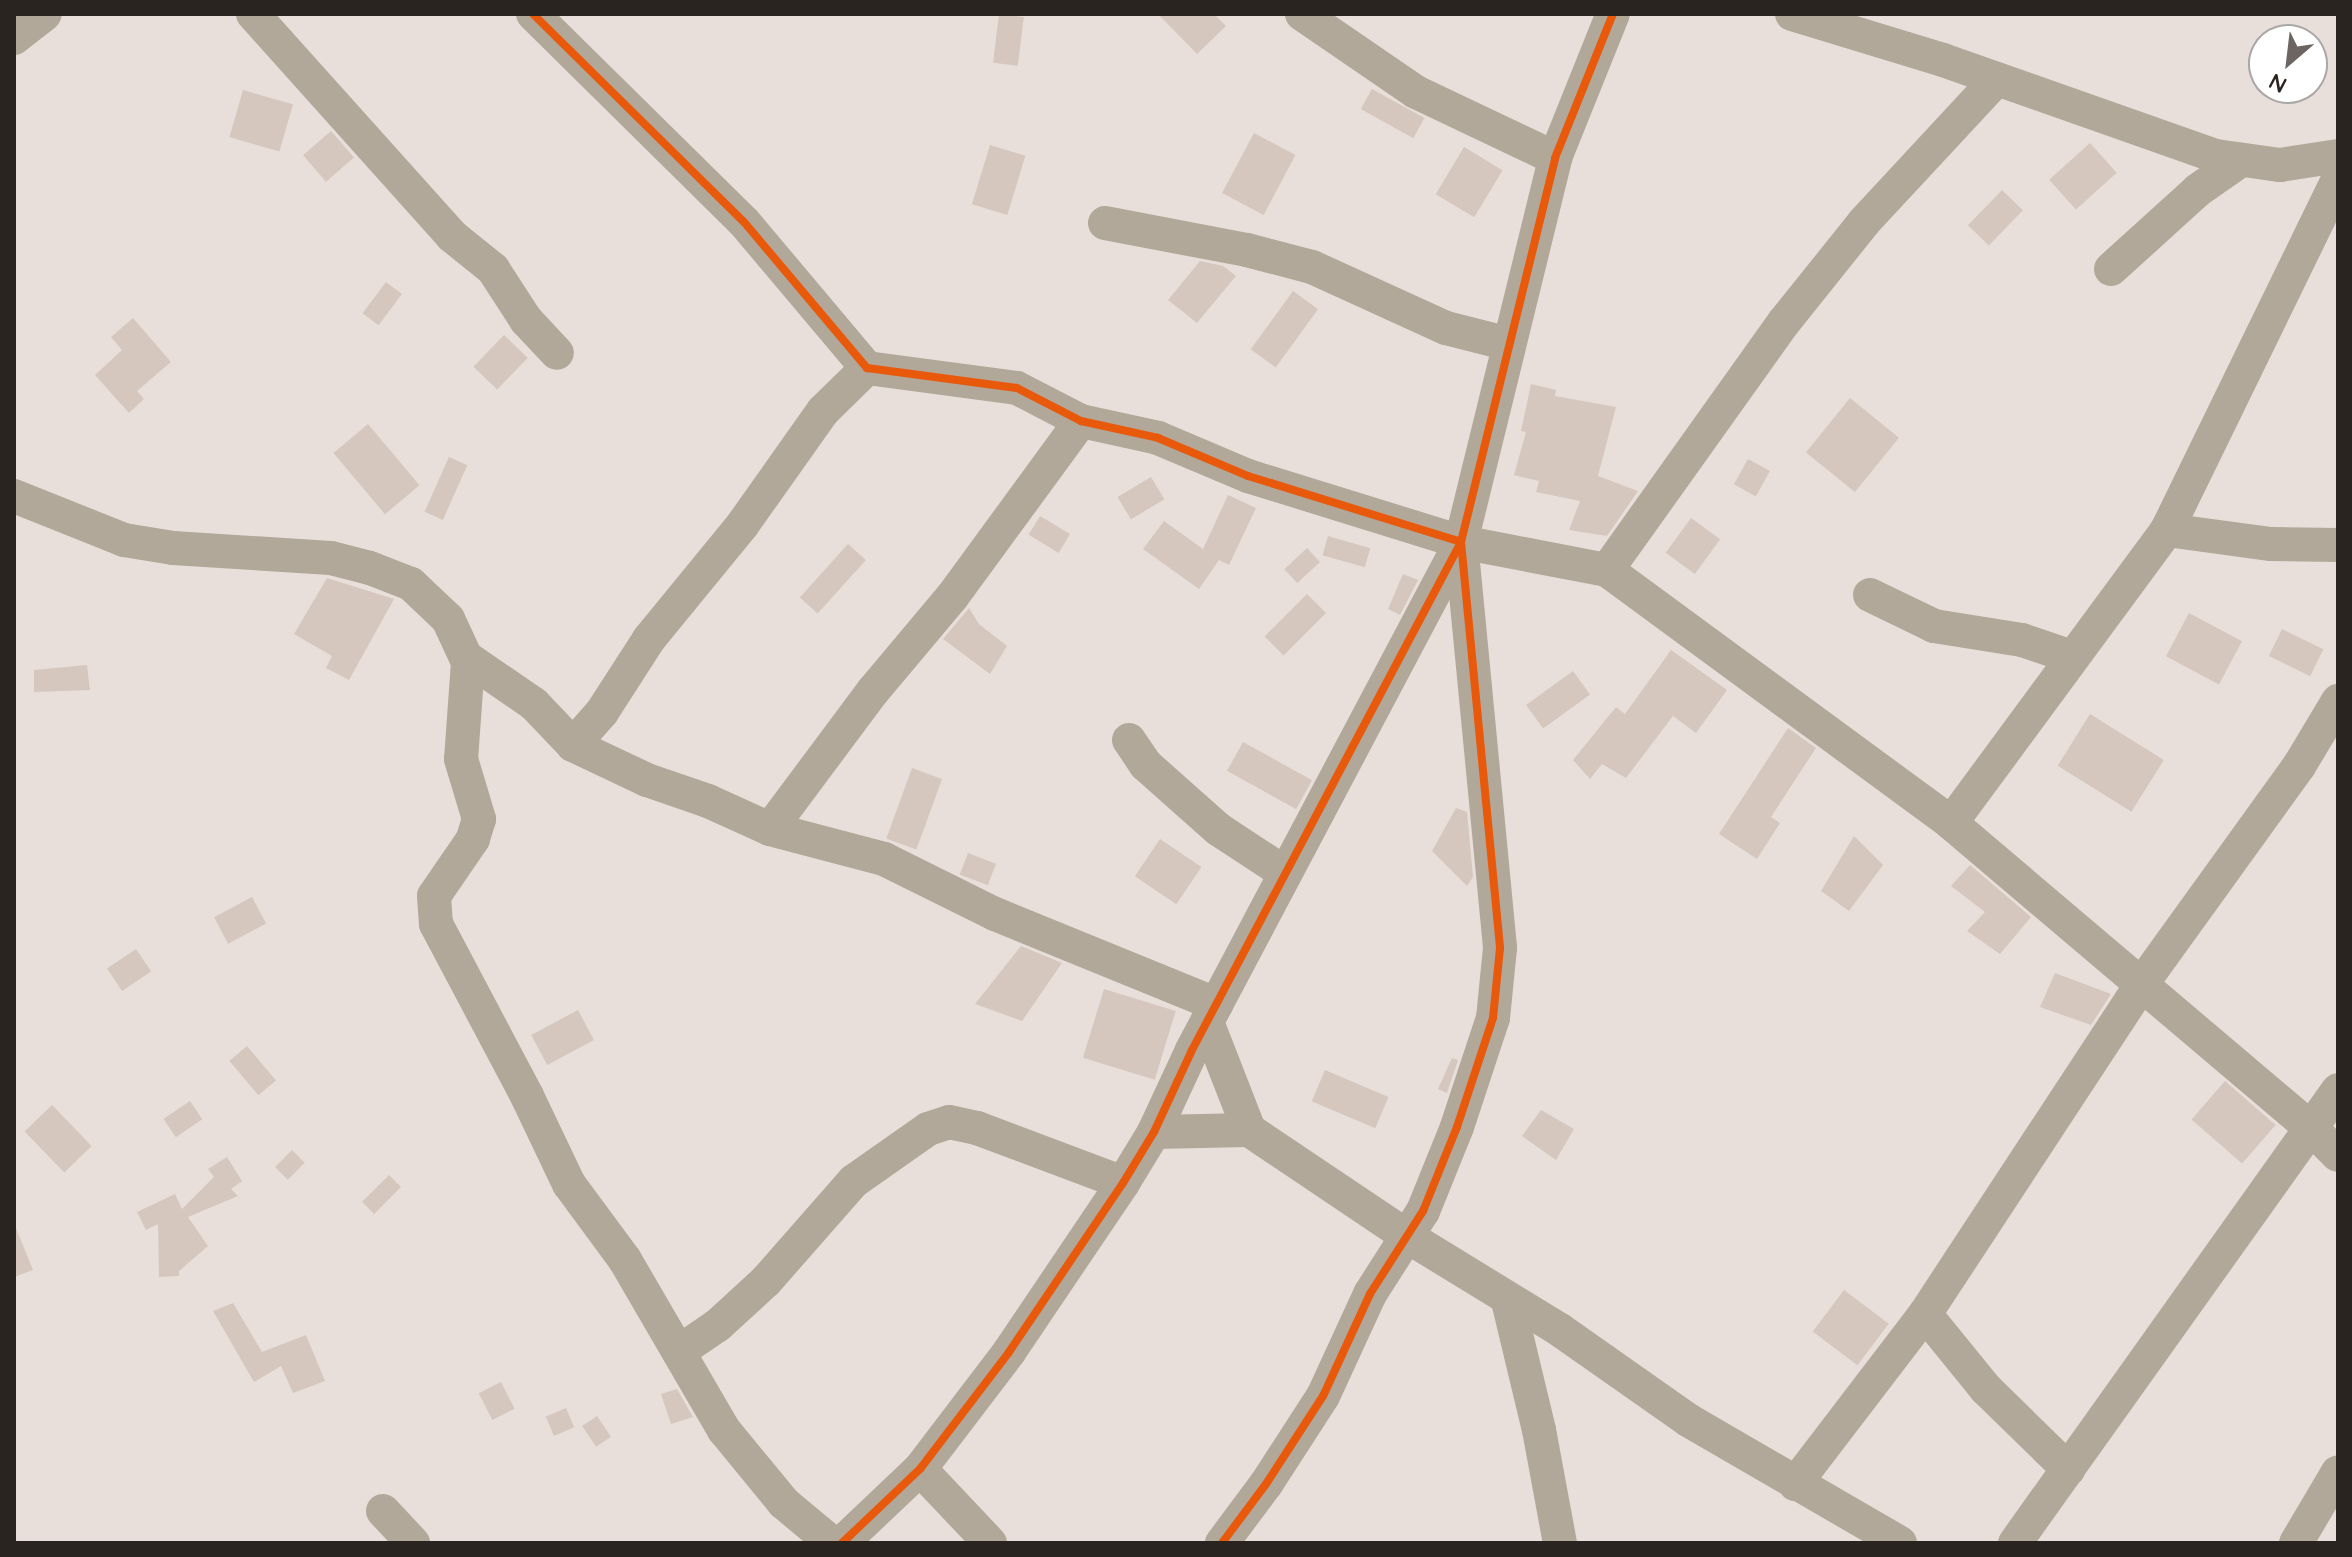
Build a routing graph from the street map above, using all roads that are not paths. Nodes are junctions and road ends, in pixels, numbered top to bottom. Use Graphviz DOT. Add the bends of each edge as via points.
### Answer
graph roads {
  1 [pos="45,14"];
  2 [pos="253,14"];
  3 [pos="533,14"];
  4 [pos="1302,14"];
  5 [pos="1613,14"];
  6 [pos="1792,14"];
  7 [pos="14,38"];
  8 [pos="1997,79"];
  9 [pos="2338,156"];
  10 [pos="1555,158"];
  11 [pos="2241,160"];
  12 [pos="2338,180"];
  13 [pos="1105,223"];
  14 [pos="2111,269"];
  15 [pos="1509,344"];
  16 [pos="557,353"];
  17 [pos="867,368"];
  18 [pos="1081,421"];
  19 [pos="14,496"];
  20 [pos="2167,530"];
  21 [pos="1461,542"];
  22 [pos="2338,545"];
  23 [pos="1607,570"];
  24 [pos="1870,595"];
  25 [pos="2072,657"];
  26 [pos="467,658"];
  27 [pos="2338,701"];
  28 [pos="1129,740"];
  29 [pos="573,745"];
  30 [pos="1951,823"];
  31 [pos="770,829"];
  32 [pos="1285,873"];
  33 [pos="2141,985"];
  34 [pos="1211,1013"];
  35 [pos="2338,1090"];
  36 [pos="2311,1128"];
  37 [pos="1249,1130"];
  38 [pos="1154,1132"];
  39 [pos="2338,1155"];
  40 [pos="1123,1183"];
  41 [pos="1405,1235"];
  42 [pos="1508,1301"];
  43 [pos="1925,1314"];
  44 [pos="680,1351"];
  45 [pos="920,1469"];
  46 [pos="2068,1469"];
  47 [pos="2338,1472"];
  48 [pos="1795,1484"];
  49 [pos="383,1511"];
  50 [pos="413,1543"];
  51 [pos="832,1543"];
  52 [pos="842,1543"];
  53 [pos="990,1543"];
  54 [pos="1222,1543"];
  55 [pos="1560,1543"];
  56 [pos="1900,1543"];
  57 [pos="2015,1543"];
  58 [pos="2296,1543"];
  1 -- 7 [label="street"];
  2 -- 16 [label="street" via="452,236 493,269 526,320"];
  3 -- 17 [label="street" via="744,222"];
  4 -- 10 [label="street" via="1416,92"];
  5 -- 10 [label="street"];
  6 -- 8 [label="street"];
  8 -- 11 [label="street" via="2216,156"];
  8 -- 23 [label="street" via="1824,272"];
  9 -- 11 [label="street" via="2280,165"];
  10 -- 15 [label="street"];
  11 -- 14 [label="street" via="2198,190"];
  12 -- 20 [label="street"];
  13 -- 15 [label="street" via="1312,267 1446,328"];
  15 -- 21 [label="street"];
  17 -- 18 [label="street" via="1017,388"];
  17 -- 29 [label="street" via="823,411"];
  18 -- 21 [label="street" via="1158,438 1277,486"];
  18 -- 31 [label="street" via="952,597 873,691"];
  19 -- 26 [label="street" via="124,540 331,558 395,576 437,607 456,631"];
  20 -- 22 [label="street" via="2271,544"];
  20 -- 25 [label="street"];
  21 -- 23 [label="street"];
  21 -- 32 [label="street"];
  21 -- 41 [label="street" via="1500,948 1489,1032 1423,1211"];
  23 -- 30 [label="street"];
  24 -- 25 [label="street" via="1934,626 2022,640"];
  25 -- 30 [label="street"];
  26 -- 29 [label="street" via="534,704"];
  26 -- 44 [label="street" via="461,759 479,819 473,839 433,899 436,924 569,1184 625,1260"];
  27 -- 33 [label="street" via="2299,766"];
  28 -- 32 [label="street" via="1146,765 1218,829"];
  29 -- 31 [label="street"];
  30 -- 33 [label="street"];
  31 -- 34 [label="street" via="884,859"];
  32 -- 34 [label="street"];
  33 -- 36 [label="street"];
  33 -- 43 [label="street"];
  34 -- 37 [label="street"];
  34 -- 38 [label="street"];
  35 -- 36 [label="street"];
  36 -- 39 [label="street"];
  36 -- 46 [label="street"];
  37 -- 38 [label="street"];
  37 -- 41 [label="street"];
  38 -- 40 [label="street"];
  40 -- 44 [label="street" via="977,1128 949,1122 928,1129 854,1181 766,1281"];
  40 -- 45 [label="street" via="1009,1352"];
  41 -- 42 [label="street"];
  41 -- 54 [label="street" via="1370,1294 1323,1396"];
  42 -- 48 [label="street"];
  42 -- 55 [label="street"];
  43 -- 46 [label="street" via="1986,1389"];
  43 -- 48 [label="street"];
  44 -- 51 [label="street" via="724,1430 784,1503"];
  45 -- 52 [label="street"];
  45 -- 53 [label="street"];
  46 -- 57 [label="street"];
  47 -- 58 [label="street"];
  48 -- 56 [label="street"];
  49 -- 50 [label="street"];
}
